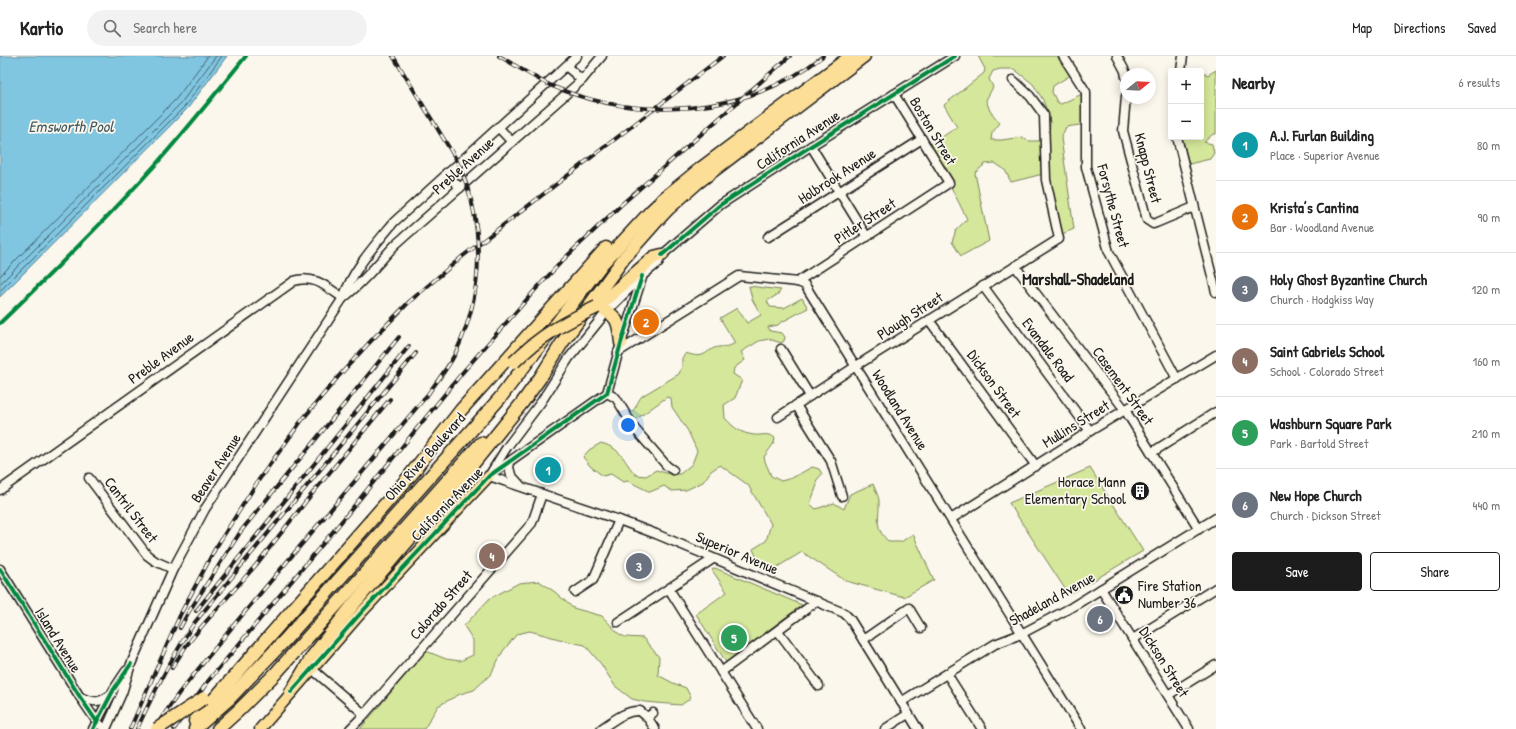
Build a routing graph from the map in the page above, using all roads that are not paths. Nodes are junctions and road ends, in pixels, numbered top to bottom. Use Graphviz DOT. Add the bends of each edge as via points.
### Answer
graph roads {
  1 [pos="577,56"];
  2 [pos="602,56"];
  3 [pos="850,56"];
  4 [pos="864,56"];
  5 [pos="955,56"];
  6 [pos="1063,56"];
  7 [pos="1117,56"];
  8 [pos="1183,56"];
  9 [pos="566,66"];
  10 [pos="1123,68"];
  11 [pos="1181,68"];
  12 [pos="582,80"];
  13 [pos="1013,80"];
  14 [pos="894,94"];
  15 [pos="1126,104"];
  16 [pos="498,127"];
  17 [pos="922,139"];
  18 [pos="1178,140"];
  19 [pos="512,142"];
  20 [pos="811,146"];
  21 [pos="446,173"];
  22 [pos="949,183"];
  23 [pos="460,188"];
  24 [pos="839,191"];
  25 [pos="668,195"];
  26 [pos="1194,207"];
  27 [pos="867,237"];
  28 [pos="768,238"];
  29 [pos="662,255"];
  30 [pos="1016,266"];
  31 [pos="642,276"];
  32 [pos="797,282"];
  33 [pos="983,286"];
  34 [pos="1216,292"];
  35 [pos="343,298"];
  36 [pos="602,307"];
  37 [pos="929,320"];
  38 [pos="562,343"];
  39 [pos="619,348"];
  40 [pos="781,349"];
  41 [pos="1216,355"];
  42 [pos="856,366"];
  43 [pos="1177,379"];
  44 [pos="607,393"];
  45 [pos="810,396"];
  46 [pos="796,405"];
  47 [pos="1125,410"];
  48 [pos="1216,412"];
  49 [pos="778,418"];
  50 [pos="1090,431"];
  51 [pos="1152,453"];
  52 [pos="508,463"];
  53 [pos="1036,466"];
  54 [pos="673,470"];
  55 [pos="411,474"];
  56 [pos="489,476"];
  57 [pos="89,478"];
  58 [pos="522,487"];
  59 [pos="0,490"];
  60 [pos="542,494"];
  61 [pos="842,496"];
  62 [pos="1216,518"];
  63 [pos="951,519"];
  64 [pos="618,520"];
  65 [pos="1199,529"];
  66 [pos="713,559"];
  67 [pos="0,569"];
  68 [pos="173,569"];
  69 [pos="1216,588"];
  70 [pos="669,589"];
  71 [pos="1101,589"];
  72 [pos="575,592"];
  73 [pos="817,602"];
  74 [pos="618,622"];
  75 [pos="921,628"];
  76 [pos="778,631"];
  77 [pos="1021,634"];
  78 [pos="1133,639"];
  79 [pos="863,640"];
  80 [pos="258,649"];
  81 [pos="131,664"];
  82 [pos="1216,665"];
  83 [pos="312,669"];
  84 [pos="721,672"];
  85 [pos="947,674"];
  86 [pos="819,686"];
  87 [pos="291,692"];
  88 [pos="112,694"];
  89 [pos="1168,695"];
  90 [pos="80,697"];
  91 [pos="901,702"];
  92 [pos="364,714"];
  93 [pos="908,714"];
  94 [pos="95,726"];
  95 [pos="194,728"];
  96 [pos="105,729"];
  97 [pos="157,729"];
  98 [pos="218,729"];
  99 [pos="260,729"];
  100 [pos="350,729"];
  101 [pos="601,729"];
  102 [pos="655,729"];
  103 [pos="757,729"];
  104 [pos="885,729"];
  105 [pos="918,729"];
  106 [pos="982,729"];
  107 [pos="1081,729"];
  108 [pos="1190,729"];
  1 -- 9 [label="street, Preble Avenue"];
  2 -- 12 [label="street, Preble Avenue"];
  3 -- 25 [label="highway"];
  4 -- 38 [label="highway" via="716,168 668,209 624,258"];
  5 -- 14 [label="street, California Avenue"];
  6 -- 43 [label="street, Forsythe Street" via="1086,92 1086,167 1109,252"];
  7 -- 10 [label="street"];
  8 -- 11 [label="street"];
  9 -- 12 [label="street"];
  9 -- 16 [label="street, Preble Avenue"];
  12 -- 19 [label="street, Preble Avenue"];
  13 -- 30 [label="street, Plough Street" via="1030,96 1044,115 1046,180 1059,239"];
  14 -- 17 [label="street, Boston Street"];
  14 -- 20 [label="street, California Avenue"];
  15 -- 26 [label="street, Knapp Street" via="1124,131 1149,222 1153,224 1163,221"];
  16 -- 19 [label="street"];
  16 -- 21 [label="street, Preble Avenue"];
  17 -- 22 [label="street, Boston Street"];
  17 -- 24 [label="street, Holbrook Avenue"];
  18 -- 26 [label="street"];
  19 -- 23 [label="street, Preble Avenue"];
  20 -- 24 [label="street"];
  20 -- 29 [label="street, California Avenue" via="720,205"];
  21 -- 23 [label="street"];
  21 -- 35 [label="street, Preble Avenue" via="394,222 373,247 348,283"];
  22 -- 27 [label="street, Pitler Street"];
  23 -- 35 [label="street, Preble Avenue" via="395,246 357,288"];
  24 -- 27 [label="street"];
  24 -- 28 [label="street, Holbrook Avenue"];
  25 -- 55 [label="highway" via="633,221 586,270 461,410"];
  25 -- 95 [label="highway, Ohio River Boulevard" via="602,264 500,398 264,663 229,699"];
  26 -- 34 [label="street"];
  27 -- 32 [label="street, Pitler Street"];
  29 -- 31 [label="street, California Avenue" via="658,263"];
  29 -- 36 [label="highway" via="654,257"];
  30 -- 33 [label="street, Plough Street"];
  30 -- 47 [label="street, Casement Street"];
  31 -- 36 [label="street, California Avenue"];
  31 -- 39 [label="street"];
  32 -- 39 [label="street" via="739,276"];
  32 -- 42 [label="street, Woodland Avenue" via="805,285"];
  33 -- 37 [label="street, Plough Street"];
  33 -- 50 [label="street, Evandale Road"];
  35 -- 59 [label="street, Preble Avenue" via="311,278 294,281"];
  35 -- 68 [label="street, Beaver Avenue" via="205,509"];
  36 -- 39 [label="highway" via="617,320"];
  36 -- 55 [label="highway, bridge" via="545,335 530,346"];
  36 -- 56 [label="street, California Avenue" via="541,402"];
  37 -- 42 [label="street, Plough Street"];
  37 -- 53 [label="street, Dickson Street"];
  38 -- 87 [label="highway" via="522,403 352,606 312,657"];
  38 -- 98 [label="highway, Ohio River Boulevard" via="510,410 253,697"];
  39 -- 44 [label="street"];
  40 -- 45 [label="street"];
  41 -- 43 [label="street, Mullins Street"];
  42 -- 45 [label="street, Plough Street"];
  42 -- 63 [label="street, Woodland Avenue"];
  43 -- 47 [label="street, Mullins Street"];
  44 -- 52 [label="street, California Avenue"];
  44 -- 54 [label="street" via="616,398 635,429"];
  45 -- 46 [label="street, Plough Street"];
  46 -- 49 [label="street, Plough Street"];
  46 -- 61 [label="street" via="831,462"];
  47 -- 50 [label="street, Mullins Street"];
  47 -- 51 [label="street, Casement Street"];
  48 -- 51 [label="street"];
  50 -- 53 [label="street, Mullins Street"];
  51 -- 65 [label="street, Casement Street"];
  52 -- 56 [label="street, California Avenue"];
  52 -- 58 [label="street" via="511,475"];
  53 -- 63 [label="street, Mullins Street"];
  55 -- 80 [label="highway"];
  56 -- 58 [label="street, Superior Avenue"];
  56 -- 83 [label="main road, California Avenue"];
  57 -- 68 [label="street, Cantril Street" via="147,555"];
  58 -- 60 [label="street, Superior Avenue"];
  60 -- 64 [label="street, Superior Avenue"];
  60 -- 92 [label="street, Colorado Street" via="532,523"];
  62 -- 65 [label="street, Shadeland Avenue"];
  63 -- 77 [label="street, Woodland Avenue"];
  64 -- 66 [label="street, Superior Avenue"];
  64 -- 72 [label="street" via="593,580"];
  65 -- 71 [label="street, Shadeland Avenue"];
  66 -- 70 [label="street"];
  66 -- 73 [label="street, Superior Avenue"];
  67 -- 90 [label="street, Island Avenue"];
  68 -- 81 [label="street, Beaver Avenue"];
  69 -- 78 [label="street"];
  70 -- 74 [label="street"];
  70 -- 84 [label="street"];
  71 -- 77 [label="street, Shadeland Avenue"];
  71 -- 78 [label="street, Dickson Street"];
  73 -- 76 [label="street"];
  73 -- 79 [label="street, Superior Avenue" via="844,614"];
  75 -- 79 [label="street" via="909,608"];
  76 -- 84 [label="street"];
  76 -- 86 [label="street"];
  77 -- 85 [label="street, Shadeland Avenue" via="995,644"];
  77 -- 107 [label="street, Woodland Avenue"];
  78 -- 89 [label="street, Dickson Street"];
  79 -- 91 [label="street, Superior Avenue"];
  80 -- 95 [label="highway"];
  80 -- 97 [label="highway, bridge" via="204,698"];
  81 -- 88 [label="street, Beaver Avenue"];
  81 -- 96 [label="street, Beaver Avenue" via="122,693"];
  82 -- 89 [label="street"];
  83 -- 87 [label="main road, California Avenue"];
  83 -- 92 [label="street"];
  84 -- 103 [label="street"];
  85 -- 91 [label="street, Shadeland Avenue"];
  85 -- 106 [label="street"];
  87 -- 99 [label="main road, California Avenue"];
  88 -- 90 [label="street" via="96,702"];
  88 -- 94 [label="street, Beaver Avenue"];
  89 -- 108 [label="street, Dickson Street"];
  90 -- 94 [label="street, Island Avenue"];
  91 -- 93 [label="street, Superior Avenue"];
  92 -- 100 [label="street, Colorado Street"];
  93 -- 104 [label="street"];
  93 -- 105 [label="street, Superior Avenue"];
  94 -- 96 [label="street, Island Avenue"];
  101 -- 102 [label="street" via="621,716 640,711 650,715"];
}
